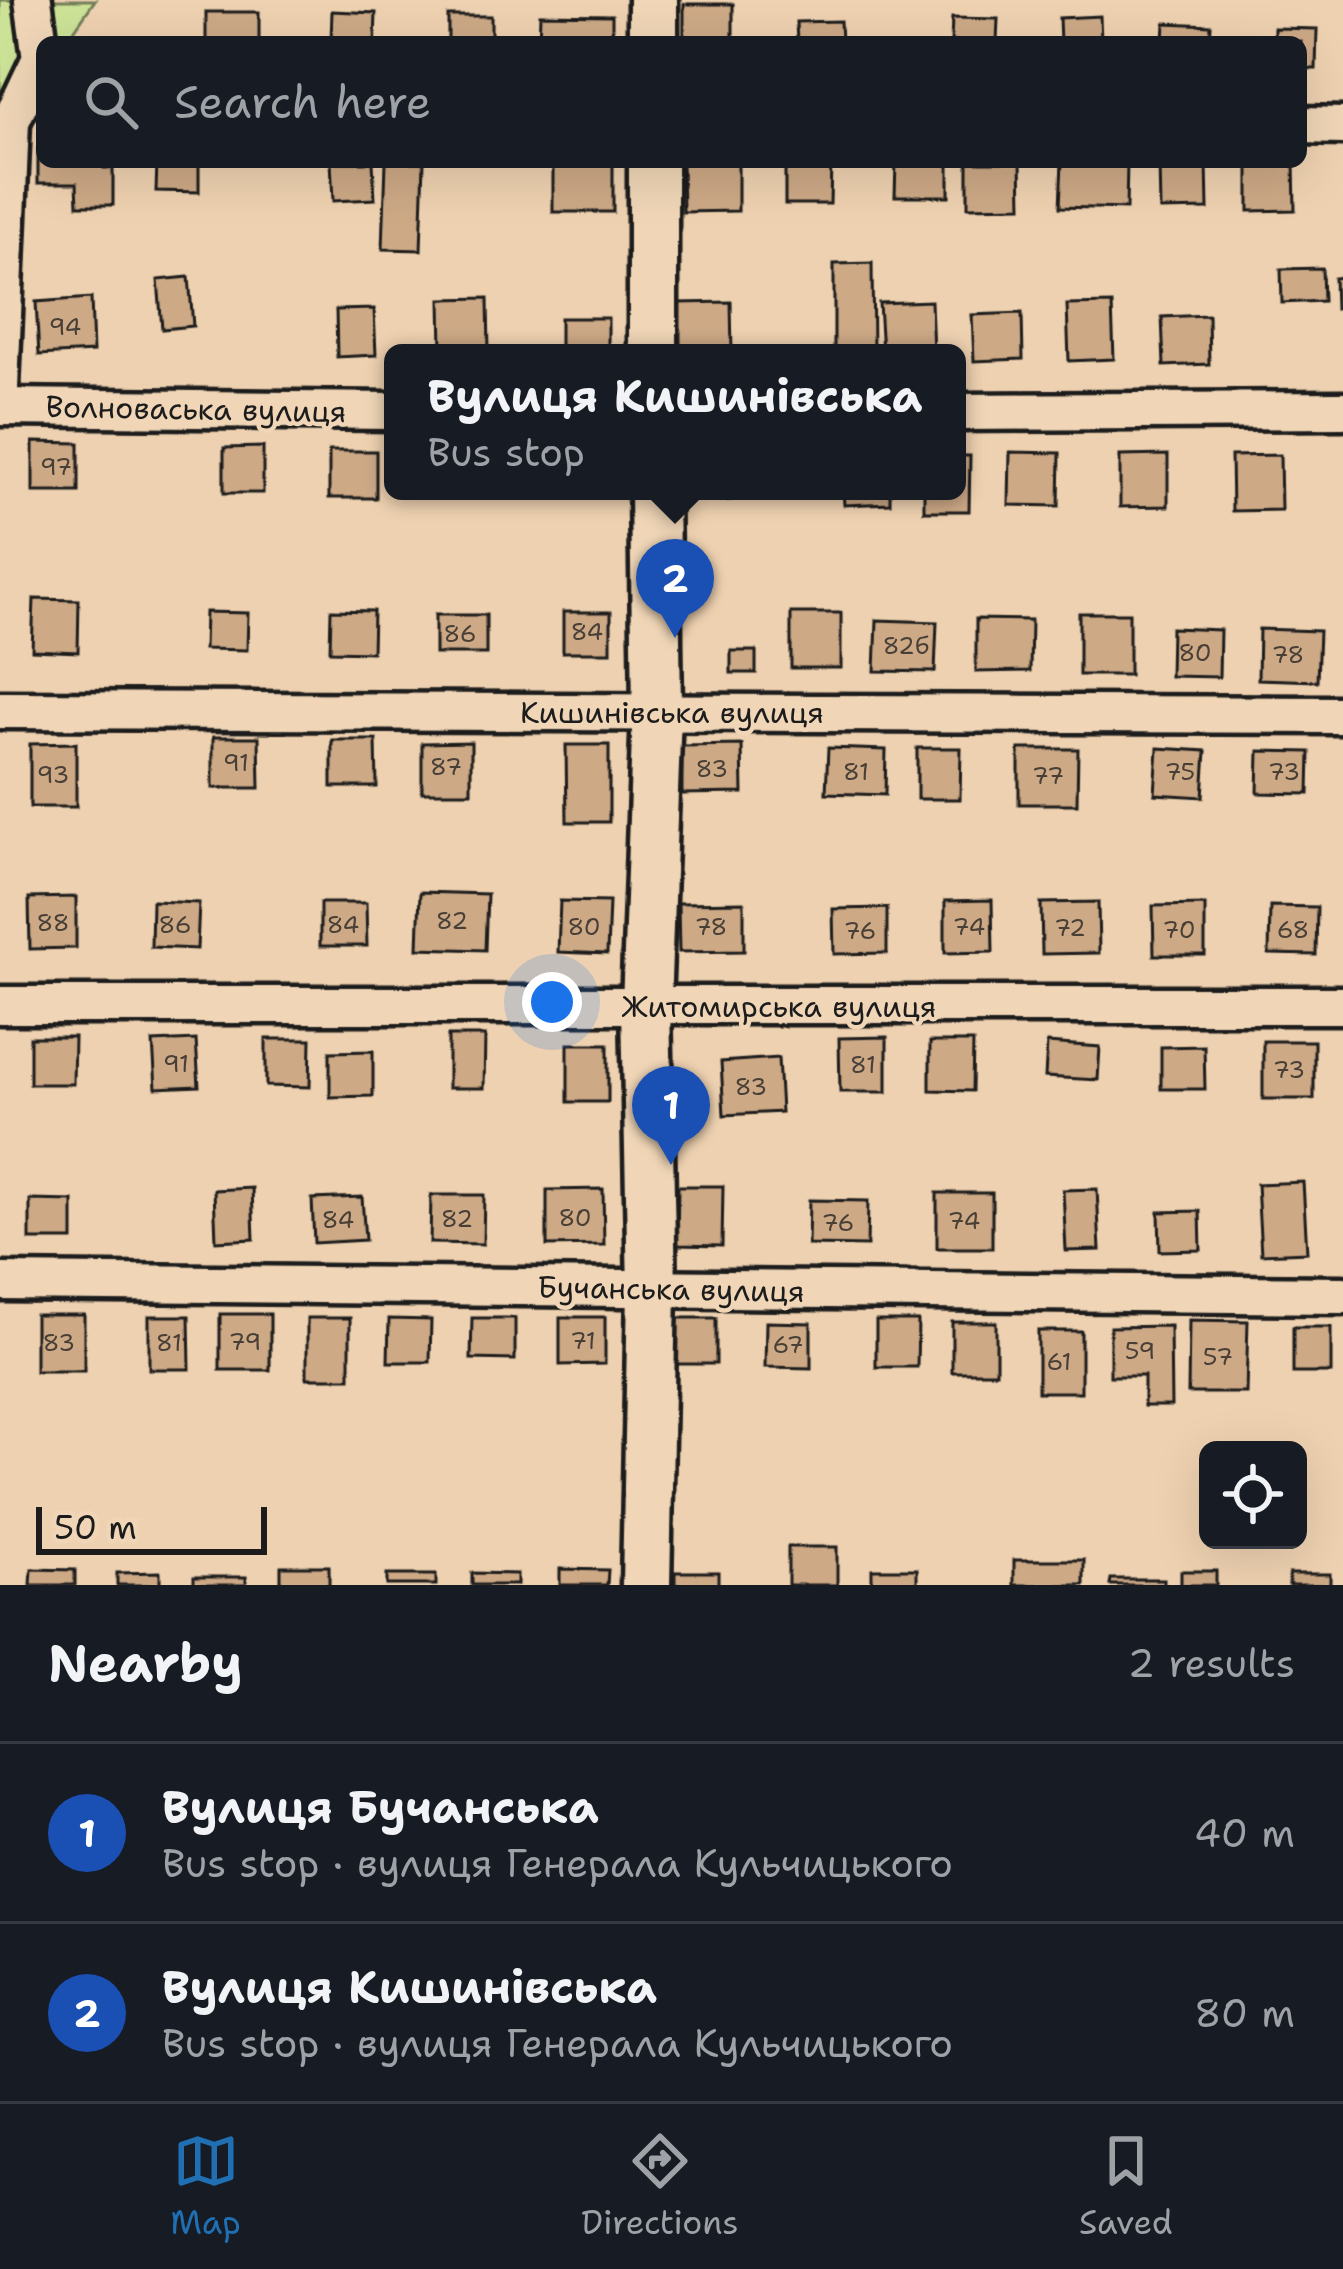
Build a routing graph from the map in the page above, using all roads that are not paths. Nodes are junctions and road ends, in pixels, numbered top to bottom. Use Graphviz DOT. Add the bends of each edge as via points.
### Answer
graph roads {
  1 [pos="33,0"];
  2 [pos="653,0"];
  3 [pos="38,36"];
  4 [pos="653,36"];
  5 [pos="36,69"];
  6 [pos="1307,125"];
  7 [pos="1343,126"];
  8 [pos="653,168"];
  9 [pos="653,344"];
  10 [pos="0,388"];
  11 [pos="0,407"];
  12 [pos="1343,410"];
  13 [pos="384,411"];
  14 [pos="966,412"];
  15 [pos="654,500"];
  16 [pos="0,710"];
  17 [pos="657,711"];
  18 [pos="1343,716"];
  19 [pos="0,1004"];
  20 [pos="1343,1005"];
  21 [pos="646,1006"];
  22 [pos="0,1282"];
  23 [pos="652,1289"];
  24 [pos="1343,1295"];
  25 [pos="646,1585"];
  1 -- 3 [label="street"];
  2 -- 4 [label="street"];
  5 -- 10 [label="street" via="11,121"];
  6 -- 7 [label="street"];
  8 -- 9 [label="street"];
  11 -- 13 [label="street, Волноваська вулиця"];
  12 -- 14 [label="street"];
  15 -- 17 [label="street"];
  16 -- 17 [label="street, Кишинівська вулиця"];
  17 -- 18 [label="street, Кишинівська вулиця"];
  17 -- 21 [label="street"];
  19 -- 21 [label="street, Житомирська вулиця"];
  20 -- 21 [label="street, Житомирська вулиця"];
  21 -- 23 [label="street"];
  22 -- 23 [label="street, Бучанська вулиця"];
  23 -- 24 [label="street, Бучанська вулиця"];
  23 -- 25 [label="street"];
}
